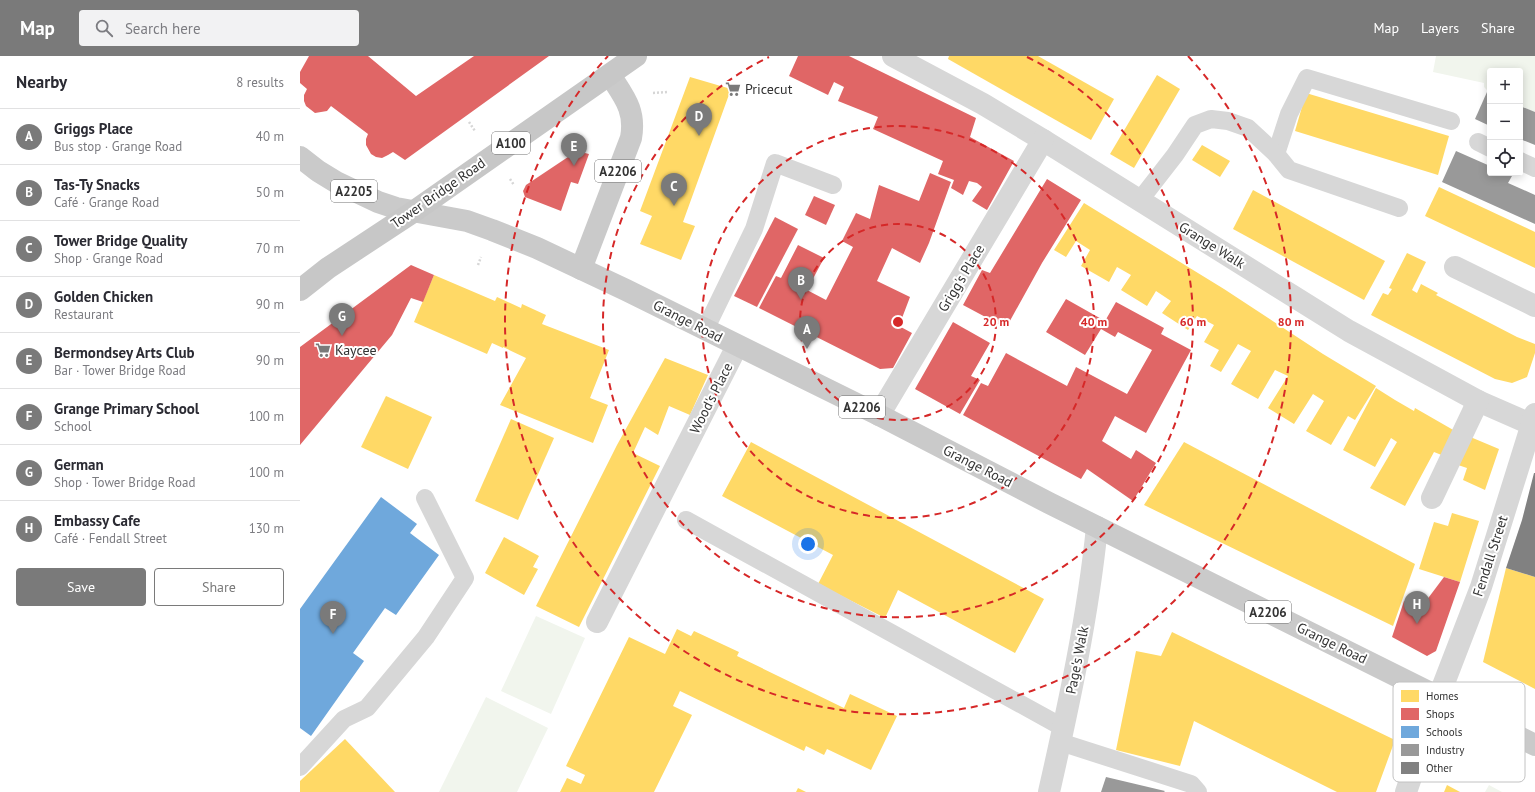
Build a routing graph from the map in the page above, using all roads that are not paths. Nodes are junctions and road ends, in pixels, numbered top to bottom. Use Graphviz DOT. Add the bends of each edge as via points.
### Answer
graph roads {
  1 [pos="636,56"];
  2 [pos="893,56"];
  3 [pos="610,75"];
  4 [pos="1450,121"];
  5 [pos="1043,140"];
  6 [pos="1276,154"];
  7 [pos="300,158"];
  8 [pos="1523,163"];
  9 [pos="1535,168"];
  10 [pos="833,185"];
  11 [pos="1140,200"];
  12 [pos="1399,208"];
  13 [pos="413,212"];
  14 [pos="1455,267"];
  15 [pos="581,269"];
  16 [pos="300,290"];
  17 [pos="1535,306"];
  18 [pos="706,330"];
  19 [pos="737,346"];
  20 [pos="1478,401"];
  21 [pos="879,416"];
  22 [pos="1534,422"];
  23 [pos="425,498"];
  24 [pos="1432,498"];
  25 [pos="686,520"];
  26 [pos="1097,527"];
  27 [pos="597,622"];
  28 [pos="1411,682"];
  29 [pos="1444,682"];
  30 [pos="1062,735"];
  31 [pos="1525,739"];
  32 [pos="1535,744"];
  33 [pos="300,767"];
  34 [pos="1409,782"];
  35 [pos="1049,792"];
  36 [pos="1198,792"];
  37 [pos="1406,792"];
  1 -- 3 [label="highway, Tower Bridge Road / A100"];
  2 -- 5 [label="street, Grange Walk" via="983,104"];
  3 -- 13 [label="highway, Tower Bridge Road / A100"];
  3 -- 15 [label="main road, A2206" via="631,112 633,126 631,138"];
  4 -- 6 [label="lane" via="1307,78 1288,114"];
  5 -- 11 [label="street, Grange Walk"];
  5 -- 21 [label="street, Grigg's Place"];
  6 -- 11 [label="lane" via="1248,128 1212,119 1195,125"];
  6 -- 12 [label="lane" via="1288,170"];
  7 -- 13 [label="main road, A2205" via="357,192 378,202"];
  8 -- 9 [label="lane"];
  10 -- 18 [label="lane" via="775,162 754,229"];
  11 -- 20 [label="street, Grange Walk" via="1349,331"];
  13 -- 15 [label="main road, Grange Road / A2206" via="480,225"];
  13 -- 16 [label="highway, Tower Bridge Road / A100" via="328,268"];
  14 -- 17 [label="street"];
  15 -- 18 [label="main road, Grange Road / A2206"];
  18 -- 19 [label="main road, Grange Road / A2206"];
  19 -- 21 [label="main road, Grange Road / A2206"];
  19 -- 27 [label="street, Wood's Place"];
  20 -- 22 [label="street, Grange Walk"];
  20 -- 24 [label="street"];
  21 -- 26 [label="main road, Grange Road / A2206"];
  22 -- 29 [label="street, Fendall Street" via="1481,587"];
  23 -- 33 [label="lane" via="465,578 426,637 367,708 344,719"];
  25 -- 30 [label="lane"];
  26 -- 28 [label="main road, Grange Road / A2206"];
  26 -- 30 [label="street, Page's Walk" via="1088,601"];
  30 -- 35 [label="street, Page's Walk"];
  30 -- 36 [label="lane" via="1191,784"];
  31 -- 32 [label="main road, Grange Road / A2206"];
  34 -- 37 [label="street, Fendall Street"];
}
